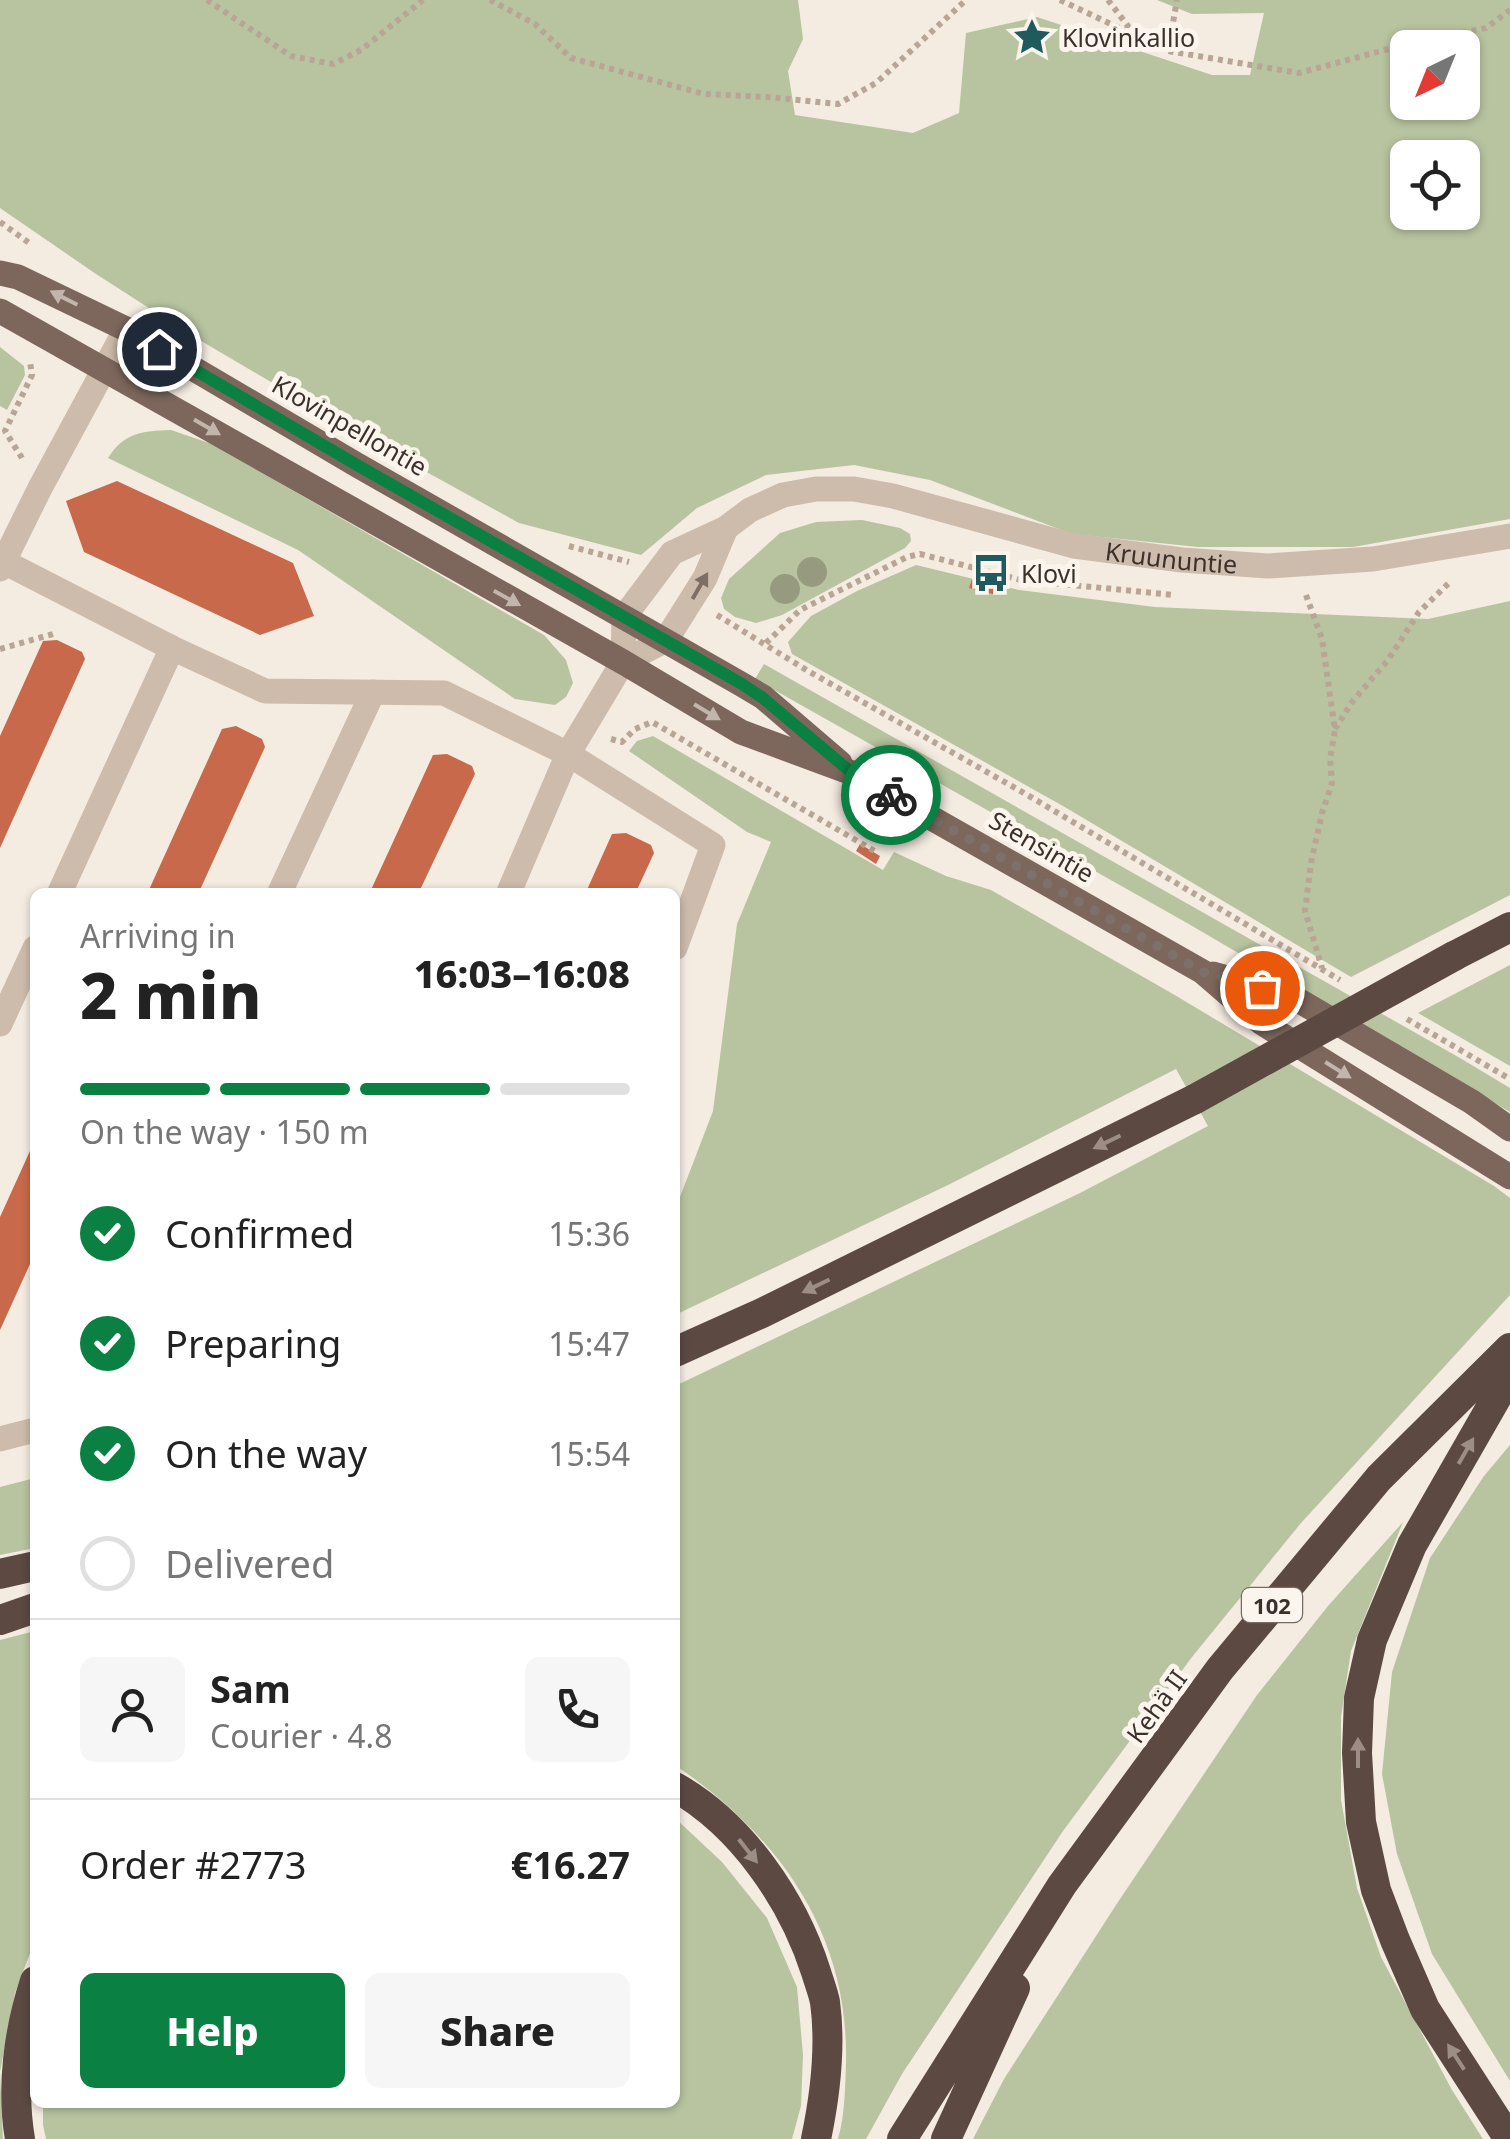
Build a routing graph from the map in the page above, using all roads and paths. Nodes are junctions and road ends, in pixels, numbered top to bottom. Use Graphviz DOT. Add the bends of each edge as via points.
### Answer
graph roads {
  1 [pos="207,0"];
  2 [pos="423,0"];
  3 [pos="490,0"];
  4 [pos="966,0"];
  5 [pos="1060,0"];
  6 [pos="1108,0"];
  7 [pos="1177,0"];
  8 [pos="1510,10"];
  9 [pos="1134,35"];
  10 [pos="1168,51"];
  11 [pos="0,273"];
  12 [pos="0,311"];
  13 [pos="126,329"];
  14 [pos="29,356"];
  15 [pos="106,369"];
  16 [pos="40,488"];
  17 [pos="726,528"];
  18 [pos="1510,536"];
  19 [pos="1,563"];
  20 [pos="1451,581"];
  21 [pos="1306,594"];
  22 [pos="624,617"];
  23 [pos="53,634"];
  24 [pos="666,640"];
  25 [pos="766,643"];
  26 [pos="172,648"];
  27 [pos="0,649"];
  28 [pos="623,662"];
  29 [pos="372,692"];
  30 [pos="1334,730"];
  31 [pos="574,743"];
  32 [pos="852,773"];
  33 [pos="878,853"];
  34 [pos="62,888"];
  35 [pos="282,888"];
  36 [pos="510,888"];
  37 [pos="1510,928"];
  38 [pos="680,935"];
  39 [pos="30,959"];
  40 [pos="1322,969"];
  41 [pos="1203,972"];
  42 [pos="1356,989"];
  43 [pos="1408,1019"];
  44 [pos="0,1024"];
  45 [pos="1510,1079"];
  46 [pos="1510,1129"];
  47 [pos="1510,1177"];
  48 [pos="1510,1348"];
  49 [pos="680,1350"];
  50 [pos="1510,1374"];
  51 [pos="30,1430"];
  52 [pos="0,1439"];
  53 [pos="30,1567"];
  54 [pos="0,1574"];
  55 [pos="30,1610"];
  56 [pos="0,1620"];
  57 [pos="680,1791"];
  58 [pos="1062,1885"];
  59 [pos="30,1997"];
  60 [pos="20,2139"];
  61 [pos="816,2139"];
  62 [pos="902,2139"];
  63 [pos="946,2139"];
  64 [pos="1509,2139"];
  1 -- 2 [label="path" via="290,56 333,64"];
  3 -- 4 [label="path" via="535,24 572,58 704,94 838,104 876,82"];
  5 -- 9 [label="path"];
  6 -- 9 [label="path"];
  7 -- 10 [label="path"];
  8 -- 10 [label="path" via="1486,28 1299,73"];
  9 -- 10 [label="path"];
  13 -- 11 [label="main road, Klovinpellontie, one-way"];
  12 -- 15 [label="main road"];
  13 -- 15 [label="street"];
  13 -- 22 [label="main road, Klovinpellontie"];
  14 -- 16 [label="path" via="32,376 5,431"];
  15 -- 16 [label="street"];
  15 -- 28 [label="main road, one-way"];
  16 -- 19 [label="street"];
  17 -- 18 [label="street, Kruununtie" via="782,495 854,489 1074,546 1182,560 1268,566 1373,559"];
  17 -- 22 [label="street, Kruununtie" via="672,553"];
  24 -- 17 [label="street, one-way" via="705,578"];
  19 -- 26 [label="street"];
  20 -- 30 [label="path" via="1419,612"];
  21 -- 30 [label="path" via="1322,640"];
  22 -- 24 [label="main road, Klovinpellontie"];
  22 -- 28 [label="street"];
  23 -- 27 [label="path"];
  24 -- 28 [label="street"];
  24 -- 32 [label="main road, Stensintie" via="763,698"];
  25 -- 40 [label="path"];
  26 -- 29 [label="street" via="264,691"];
  26 -- 34 [label="street"];
  28 -- 31 [label="street"];
  28 -- 32 [label="main road, Stensintie, one-way" via="742,732"];
  29 -- 31 [label="street" via="444,692"];
  29 -- 35 [label="street"];
  30 -- 40 [label="path" via="1332,784 1306,911"];
  31 -- 33 [label="path" via="622,742 652,722"];
  31 -- 36 [label="street"];
  31 -- 38 [label="street" via="713,846"];
  32 -- 41 [label="main road, Stensintie"];
  37 -- 49 [label="highway, one-way, bridge" via="1194,1099"];
  39 -- 44 [label="street"];
  40 -- 42 [label="path"];
  41 -- 46 [label="main road, Stensintie" via="1291,996"];
  41 -- 47 [label="main road, Stensintie, one-way" via="1262,1023"];
  43 -- 45 [label="path"];
  48 -- 58 [label="highway, Kehä II / 102" via="1379,1478 1288,1584"];
  64 -- 50 [label="highway, one-way" via="1425,2009 1395,1940 1361,1822 1357,1753 1372,1640 1412,1546"];
  51 -- 52 [label="street"];
  53 -- 54 [label="highway"];
  55 -- 56 [label="highway"];
  57 -- 61 [label="highway, one-way" via="733,1832 807,1944 824,1999 827,2048"];
  58 -- 62 [label="highway, Kehä II / 102"];
  58 -- 63 [label="highway"];
  59 -- 60 [label="highway" via="17,2076"];
}
